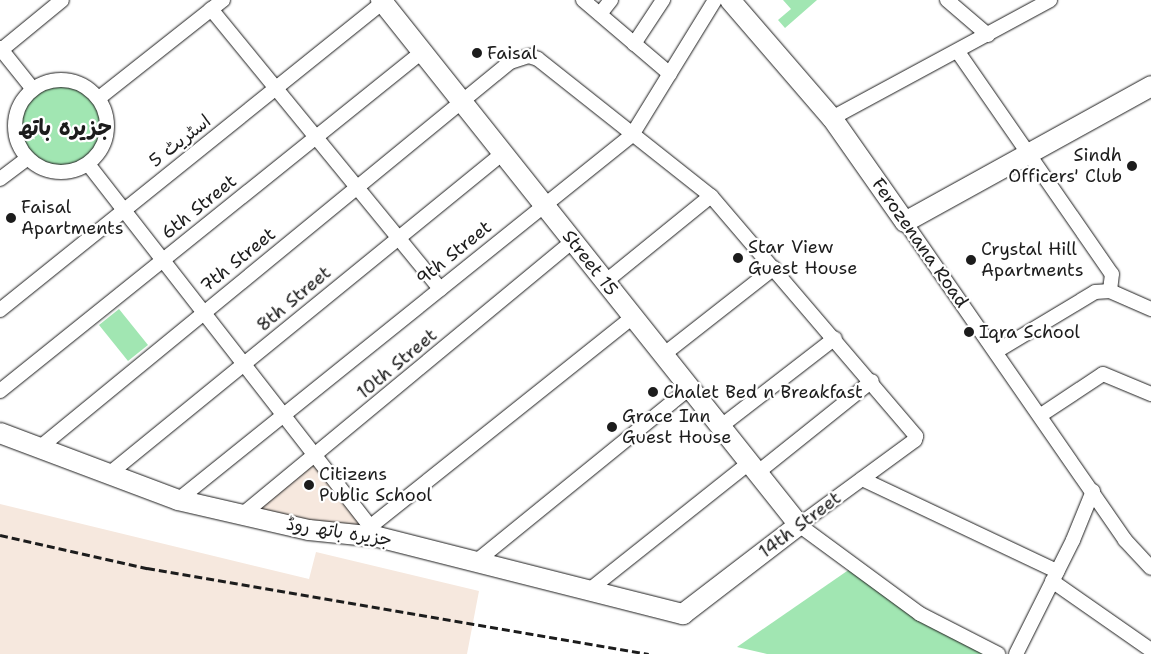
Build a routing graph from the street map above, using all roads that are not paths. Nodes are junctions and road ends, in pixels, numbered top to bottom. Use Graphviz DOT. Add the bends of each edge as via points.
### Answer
graph roads {
  1 [pos="62,0"];
  2 [pos="223,0"];
  3 [pos="583,0"];
  4 [pos="611,0"];
  5 [pos="663,0"];
  6 [pos="715,0"];
  7 [pos="730,0"];
  8 [pos="947,0"];
  9 [pos="1050,0"];
  10 [pos="382,1"];
  11 [pos="211,10"];
  12 [pos="600,14"];
  13 [pos="988,35"];
  14 [pos="634,44"];
  15 [pos="0,49"];
  16 [pos="422,52"];
  17 [pos="958,52"];
  18 [pos="670,74"];
  19 [pos="1151,86"];
  20 [pos="32,88"];
  21 [pos="276,89"];
  22 [pos="99,98"];
  23 [pos="462,101"];
  24 [pos="832,118"];
  25 [pos="632,135"];
  26 [pos="316,137"];
  27 [pos="503,153"];
  28 [pos="1028,154"];
  29 [pos="28,158"];
  30 [pos="88,164"];
  31 [pos="0,179"];
  32 [pos="357,188"];
  33 [pos="711,196"];
  34 [pos="544,204"];
  35 [pos="124,210"];
  36 [pos="905,222"];
  37 [pos="398,238"];
  38 [pos="573,241"];
  39 [pos="163,260"];
  40 [pos="774,268"];
  41 [pos="605,282"];
  42 [pos="440,289"];
  43 [pos="1110,291"];
  44 [pos="1151,309"];
  45 [pos="0,310"];
  46 [pos="204,312"];
  47 [pos="634,318"];
  48 [pos="835,338"];
  49 [pos="997,351"];
  50 [pos="663,355"];
  51 [pos="244,365"];
  52 [pos="872,381"];
  53 [pos="690,388"];
  54 [pos="0,391"];
  55 [pos="1151,394"];
  56 [pos="284,415"];
  57 [pos="1041,415"];
  58 [pos="720,427"];
  59 [pos="0,433"];
  60 [pos="38,449"];
  61 [pos="316,456"];
  62 [pos="753,468"];
  63 [pos="109,474"];
  64 [pos="862,479"];
  65 [pos="1093,491"];
  66 [pos="178,500"];
  67 [pos="243,514"];
  68 [pos="799,525"];
  69 [pos="374,531"];
  70 [pos="478,560"];
  71 [pos="1151,568"];
  72 [pos="1054,576"];
  73 [pos="588,592"];
  74 [pos="683,614"];
  75 [pos="1151,650"];
  76 [pos="998,654"];
  77 [pos="1016,654"];
  1 -- 15 [label="street"];
  2 -- 11 [label="street"];
  3 -- 12 [label="street"];
  4 -- 12 [label="street"];
  5 -- 14 [label="street"];
  6 -- 18 [label="street, 9th Street"];
  7 -- 24 [label="street, Ferozenana Road"];
  8 -- 13 [label="street"];
  9 -- 13 [label="street"];
  10 -- 16 [label="street, Street 15"];
  10 -- 21 [label="street, اسٹریٹ 5"];
  11 -- 21 [label="street"];
  11 -- 22 [label="street"];
  12 -- 14 [label="street"];
  13 -- 17 [label="street"];
  14 -- 18 [label="street"];
  15 -- 20 [label="street"];
  16 -- 23 [label="street, Street 15"];
  16 -- 26 [label="street, 6th Street"];
  17 -- 24 [label="street"];
  17 -- 28 [label="street"];
  18 -- 25 [label="street, 9th Street"];
  19 -- 28 [label="street"];
  20 -- 22 [label="street" via="60,79 88,87"];
  20 -- 29 [label="street" via="16,115 19,145"];
  21 -- 26 [label="street"];
  21 -- 35 [label="street, اسٹریٹ 5"];
  22 -- 30 [label="street" via="108,127 105,142"];
  23 -- 25 [label="street, 7th Street" via="510,62 529,56 538,59"];
  23 -- 27 [label="street, Street 15"];
  23 -- 32 [label="street, 7th Street"];
  24 -- 36 [label="street, Ferozenana Road"];
  25 -- 33 [label="street"];
  25 -- 34 [label="street, 9th Street"];
  26 -- 32 [label="street"];
  26 -- 39 [label="street, 6th Street"];
  27 -- 34 [label="street, Street 15"];
  27 -- 37 [label="street, 8th Street"];
  28 -- 36 [label="street"];
  28 -- 43 [label="street" via="1112,274"];
  29 -- 30 [label="street" via="40,168 56,172 72,172"];
  29 -- 31 [label="street"];
  30 -- 35 [label="street"];
  32 -- 37 [label="street"];
  32 -- 46 [label="street, 7th Street"];
  33 -- 40 [label="street"];
  33 -- 41 [label="street"];
  34 -- 38 [label="street, Street 15"];
  34 -- 42 [label="street, 9th Street"];
  35 -- 39 [label="street"];
  35 -- 45 [label="street, اسٹریٹ 5"];
  36 -- 49 [label="street, Ferozenana Road"];
  37 -- 42 [label="street"];
  37 -- 51 [label="street, 8th Street"];
  38 -- 41 [label="street, Street 15"];
  38 -- 61 [label="street, 10th Street"];
  39 -- 46 [label="street"];
  39 -- 54 [label="street, 6th Street"];
  40 -- 48 [label="street"];
  40 -- 50 [label="street"];
  41 -- 47 [label="street, Street 15"];
  42 -- 56 [label="street, 9th Street"];
  43 -- 44 [label="street"];
  43 -- 49 [label="street" via="1095,292"];
  46 -- 51 [label="street"];
  46 -- 60 [label="street, 7th Street"];
  47 -- 50 [label="street, Street 15"];
  47 -- 69 [label="street"];
  48 -- 52 [label="street"];
  48 -- 58 [label="street"];
  49 -- 57 [label="street, Ferozenana Road"];
  50 -- 53 [label="street, Street 15"];
  51 -- 56 [label="street"];
  51 -- 63 [label="street, 8th Street"];
  52 -- 62 [label="street"];
  52 -- 64 [label="street, 14th Street" via="916,436 915,440"];
  53 -- 58 [label="street, Street 15"];
  53 -- 70 [label="street"];
  55 -- 57 [label="street" via="1103,374"];
  56 -- 61 [label="street"];
  56 -- 66 [label="street, 9th Street"];
  57 -- 65 [label="street, Ferozenana Road"];
  58 -- 62 [label="street, Street 15"];
  59 -- 60 [label="street, جزیرہ باتھ روڈ"];
  60 -- 63 [label="street, جزیرہ باتھ روڈ"];
  61 -- 67 [label="street, 10th Street"];
  61 -- 69 [label="street"];
  62 -- 68 [label="street, Street 15"];
  62 -- 73 [label="street"];
  63 -- 66 [label="street, جزیرہ باتھ روڈ"];
  64 -- 68 [label="street, 14th Street"];
  64 -- 72 [label="street"];
  65 -- 71 [label="street, Ferozenana Road" via="1126,540"];
  65 -- 72 [label="street"];
  66 -- 67 [label="street, جزیرہ باتھ روڈ"];
  67 -- 69 [label="street, جزیرہ باتھ روڈ" via="309,530"];
  68 -- 74 [label="street, 14th Street"];
  68 -- 76 [label="street" via="920,614"];
  69 -- 70 [label="street, جزیرہ باتھ روڈ"];
  70 -- 73 [label="street, جزیرہ باتھ روڈ"];
  72 -- 75 [label="street"];
  72 -- 77 [label="street"];
  73 -- 74 [label="street, جزیرہ باتھ روڈ"];
}
